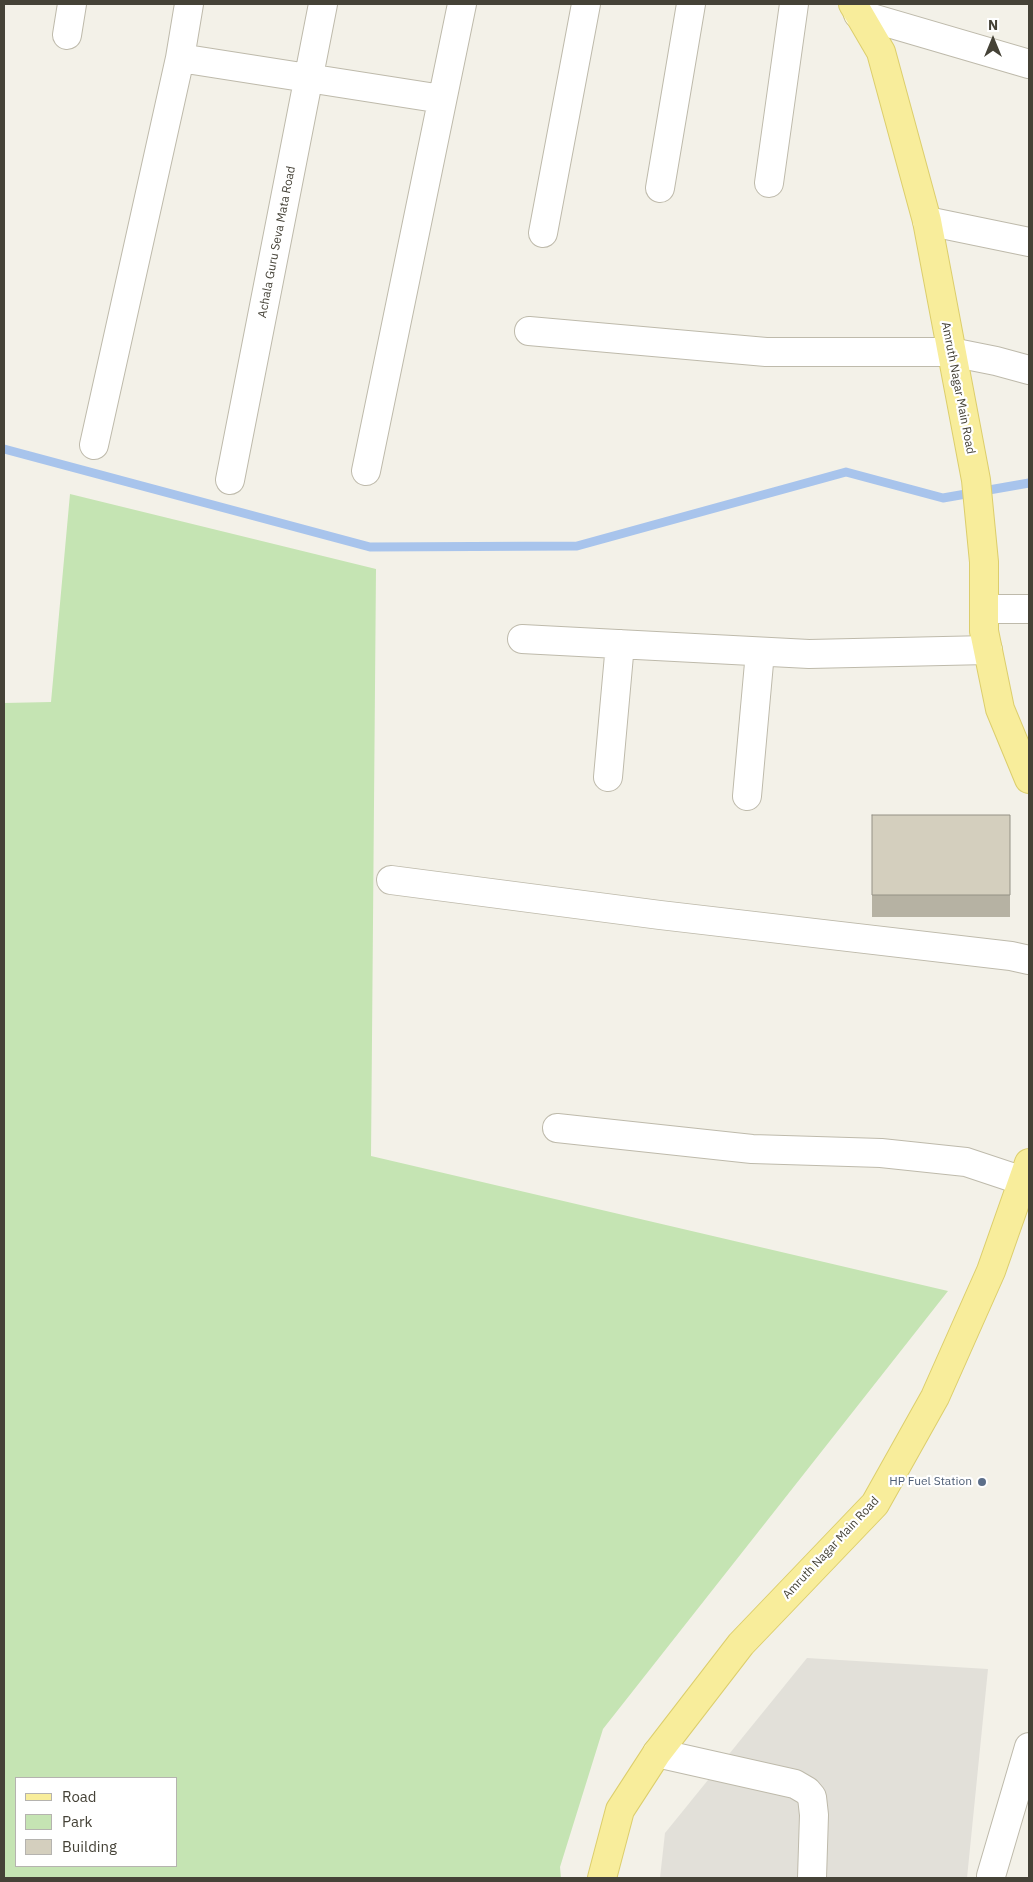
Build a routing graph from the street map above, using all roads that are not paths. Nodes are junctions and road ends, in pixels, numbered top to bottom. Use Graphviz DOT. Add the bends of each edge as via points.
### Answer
graph roads {
  1 [pos="72,4"];
  2 [pos="189,4"];
  3 [pos="323,4"];
  4 [pos="462,4"];
  5 [pos="586,4"];
  6 [pos="691,4"];
  7 [pos="794,4"];
  8 [pos="856,9"];
  9 [pos="68,35"];
  10 [pos="180,58"];
  11 [pos="1029,64"];
  12 [pos="309,79"];
  13 [pos="442,99"];
  14 [pos="769,183"];
  15 [pos="660,188"];
  16 [pos="927,221"];
  17 [pos="543,233"];
  18 [pos="1029,242"];
  19 [pos="529,331"];
  20 [pos="951,352"];
  21 [pos="1029,370"];
  22 [pos="94,445"];
  23 [pos="366,471"];
  24 [pos="230,480"];
  25 [pos="984,609"];
  26 [pos="1029,609"];
  27 [pos="522,639"];
  28 [pos="620,644"];
  29 [pos="988,650"];
  30 [pos="760,652"];
  31 [pos="608,777"];
  32 [pos="1029,779"];
  33 [pos="747,796"];
  34 [pos="390,880"];
  35 [pos="1029,960"];
  36 [pos="557,1128"];
  37 [pos="1027,1176"];
  38 [pos="1029,1747"];
  39 [pos="657,1753"];
  40 [pos="991,1876"];
  41 [pos="602,1878"];
  42 [pos="812,1878"];
  1 -- 9 [label="street"];
  2 -- 10 [label="street"];
  3 -- 12 [label="street, Achala Guru Seva Mata Road"];
  4 -- 13 [label="street"];
  5 -- 17 [label="street"];
  6 -- 15 [label="street"];
  7 -- 14 [label="street"];
  8 -- 11 [label="street"];
  8 -- 16 [label="main road, Amruth Nagar Main Road" via="881,52"];
  10 -- 12 [label="street"];
  10 -- 22 [label="street"];
  12 -- 13 [label="street"];
  12 -- 24 [label="street, Achala Guru Seva Mata Road"];
  13 -- 23 [label="street"];
  16 -- 18 [label="street"];
  16 -- 20 [label="main road, Amruth Nagar Main Road"];
  19 -- 20 [label="street" via="766,352"];
  20 -- 21 [label="street"];
  20 -- 25 [label="main road, Amruth Nagar Main Road" via="977,493 984,562"];
  25 -- 26 [label="street"];
  25 -- 29 [label="main road, Amruth Nagar Main Road"];
  27 -- 28 [label="street"];
  28 -- 30 [label="street"];
  28 -- 31 [label="street"];
  29 -- 30 [label="street"];
  29 -- 32 [label="main road, Amruth Nagar Main Road" via="1000,709"];
  30 -- 33 [label="street"];
  34 -- 35 [label="street"];
  36 -- 37 [label="street" via="752,1148 882,1153 966,1162"];
  37 -- 39 [label="main road, Amruth Nagar Main Road" via="991,1271 935,1398 875,1504 741,1644"];
  38 -- 40 [label="street"];
  39 -- 41 [label="main road, Amruth Nagar Main Road" via="620,1810"];
  39 -- 42 [label="street" via="795,1784 807,1791 812,1798 814,1815"];
}
